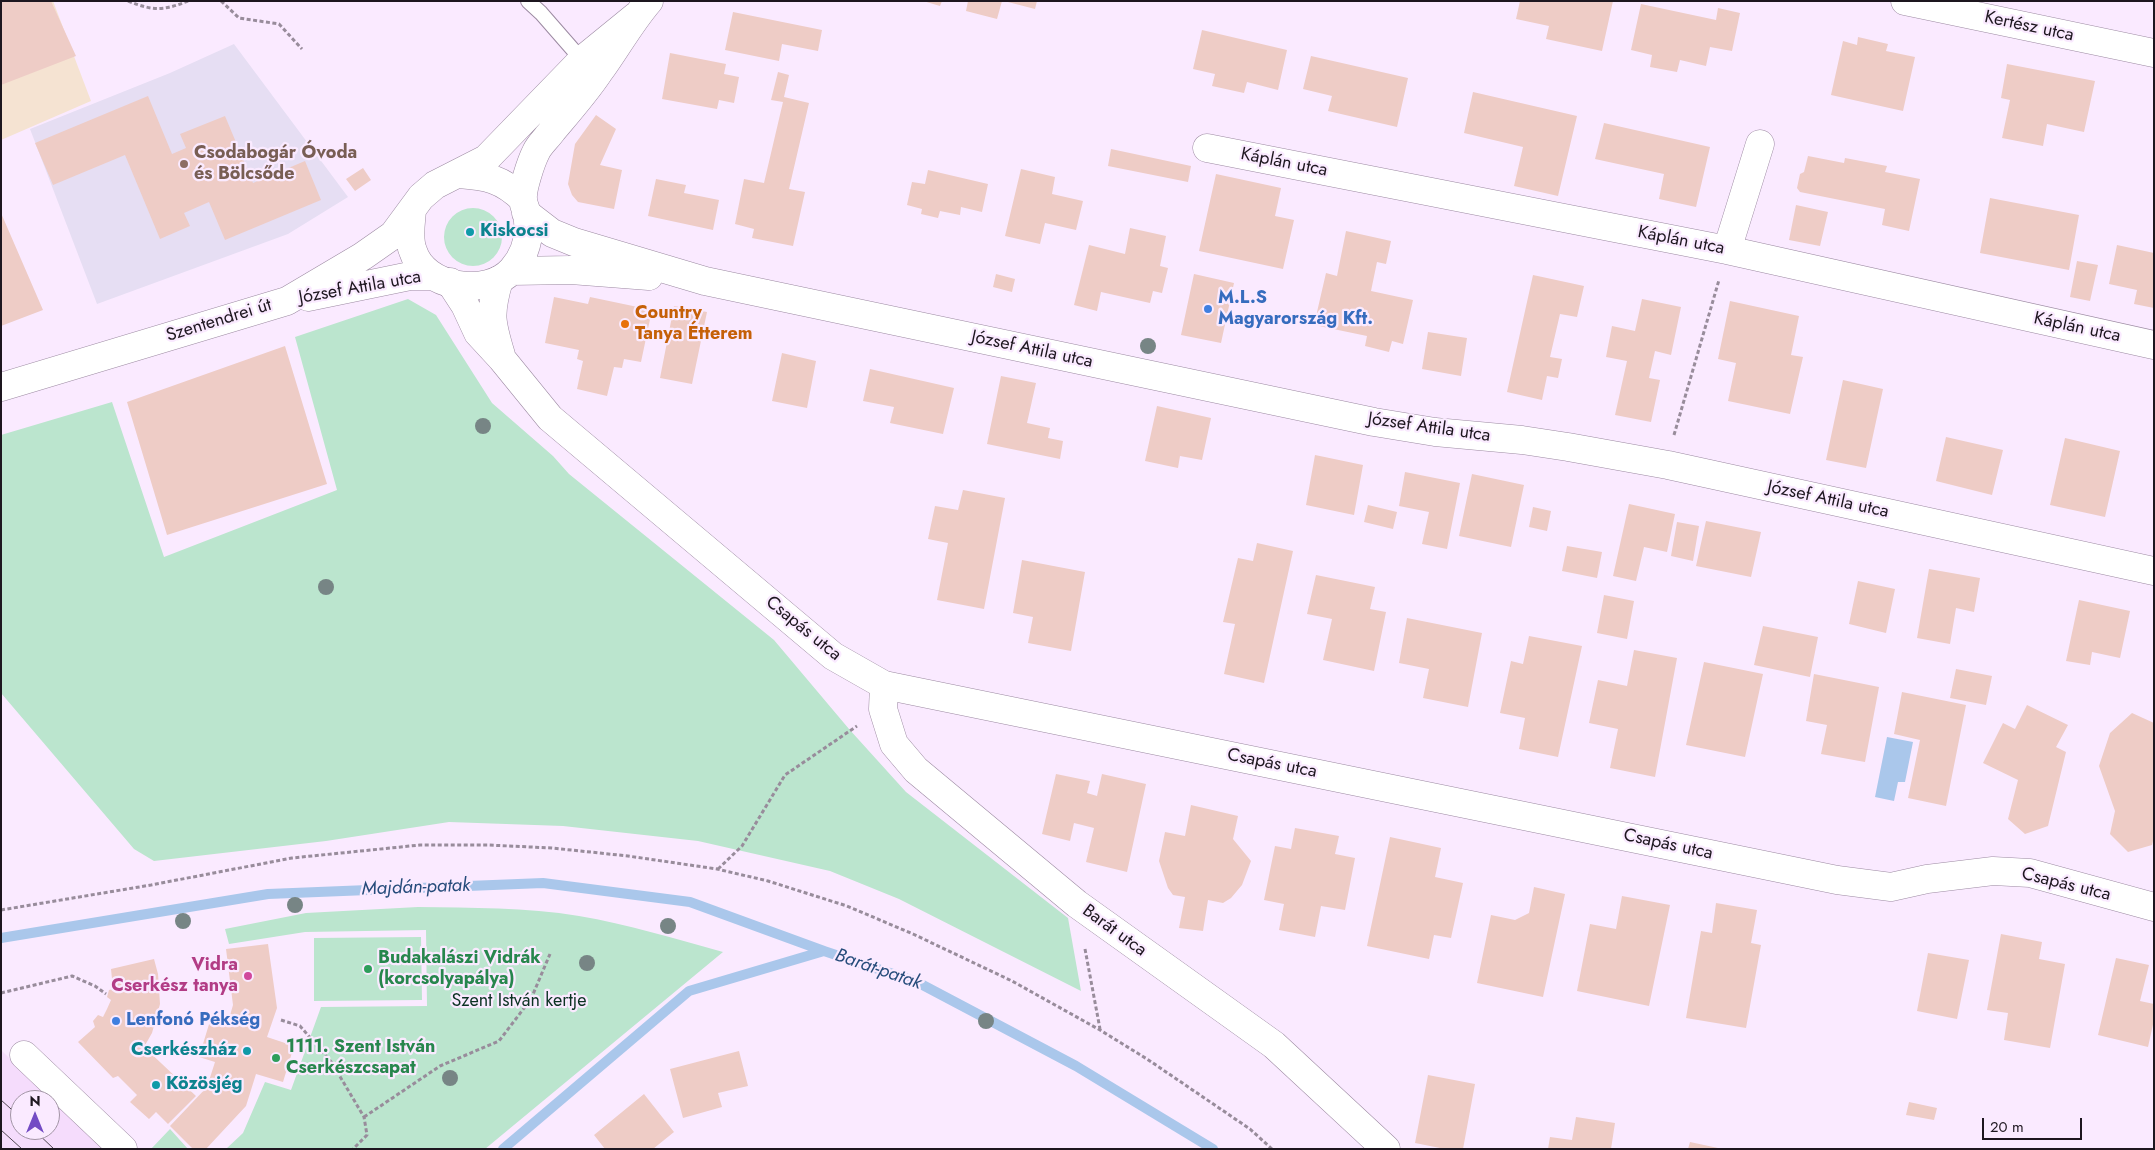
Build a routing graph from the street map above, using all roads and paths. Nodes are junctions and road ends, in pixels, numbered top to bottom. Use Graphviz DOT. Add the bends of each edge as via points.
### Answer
graph roads {
  1 [pos="128,1"];
  2 [pos="188,1"];
  3 [pos="221,1"];
  4 [pos="528,1"];
  5 [pos="1905,1"];
  6 [pos="643,9"];
  7 [pos="302,49"];
  8 [pos="2154,54"];
  9 [pos="582,60"];
  10 [pos="1760,144"];
  11 [pos="1207,148"];
  12 [pos="459,174"];
  13 [pos="524,206"];
  14 [pos="412,210"];
  15 [pos="1727,250"];
  16 [pos="505,276"];
  17 [pos="441,279"];
  18 [pos="706,281"];
  19 [pos="287,301"];
  20 [pos="2154,344"];
  21 [pos="502,359"];
  22 [pos="1,386"];
  23 [pos="1668,465"];
  24 [pos="2154,571"];
  25 [pos="884,697"];
  26 [pos="718,869"];
  27 [pos="1077,904"];
  28 [pos="2154,907"];
  29 [pos="1,910"];
  30 [pos="550,954"];
  31 [pos="1,993"];
  32 [pos="106,994"];
  33 [pos="280,1020"];
  34 [pos="1100,1030"];
  35 [pos="24,1055"];
  36 [pos="364,1117"];
  37 [pos="123,1149"];
  38 [pos="353,1149"];
  39 [pos="1272,1149"];
  40 [pos="1386,1149"];
  1 -- 2 [label="path" via="147,9 170,8"];
  3 -- 7 [label="path" via="239,18 279,24"];
  4 -- 9 [label="lane"];
  5 -- 8 [label="street, Kertész utca"];
  6 -- 9 [label="street"];
  6 -- 13 [label="street" via="599,73 536,150"];
  9 -- 12 [label="street" via="486,159"];
  10 -- 15 [label="street"];
  11 -- 15 [label="street, Káplán utca"];
  12 -- 13 [label="street" via="485,176 502,182"];
  12 -- 14 [label="street" via="434,185"];
  13 -- 16 [label="street" via="529,229 526,246 522,257"];
  13 -- 18 [label="street" via="552,233"];
  14 -- 17 [label="street" via="412,250 417,260"];
  14 -- 19 [label="street, Szentendrei út" via="393,235"];
  15 -- 20 [label="street, Káplán utca"];
  15 -- 23 [label="path"];
  16 -- 17 [label="street" via="472,286"];
  16 -- 18 [label="street" via="571,270"];
  16 -- 21 [label="street, Csapás utca" via="492,305 493,327"];
  17 -- 19 [label="street, József Attila utca" via="410,276"];
  17 -- 21 [label="street, Csapás utca" via="464,305 478,334"];
  18 -- 23 [label="street, József Attila utca" via="1374,422 1559,445"];
  19 -- 22 [label="street, Szentendrei út"];
  21 -- 25 [label="street, Csapás utca" via="550,418"];
  23 -- 24 [label="street, József Attila utca"];
  25 -- 26 [label="path" via="784,775 742,846"];
  25 -- 27 [label="street, Barát utca" via="894,744 916,770"];
  25 -- 28 [label="street, Csapás utca" via="1837,880 1892,887 1993,871 2030,873"];
  26 -- 29 [label="path" via="552,848 420,845 292,858"];
  26 -- 34 [label="path" via="847,906 1012,981"];
  27 -- 34 [label="path"];
  27 -- 40 [label="street, Barát utca" via="1274,1045"];
  30 -- 36 [label="path" via="531,999 499,1041 440,1066"];
  31 -- 32 [label="path" via="72,976"];
  33 -- 36 [label="path" via="300,1026 332,1063"];
  34 -- 39 [label="path" via="1250,1129"];
  35 -- 37 [label="street"];
  36 -- 38 [label="path" via="367,1135"];
}
